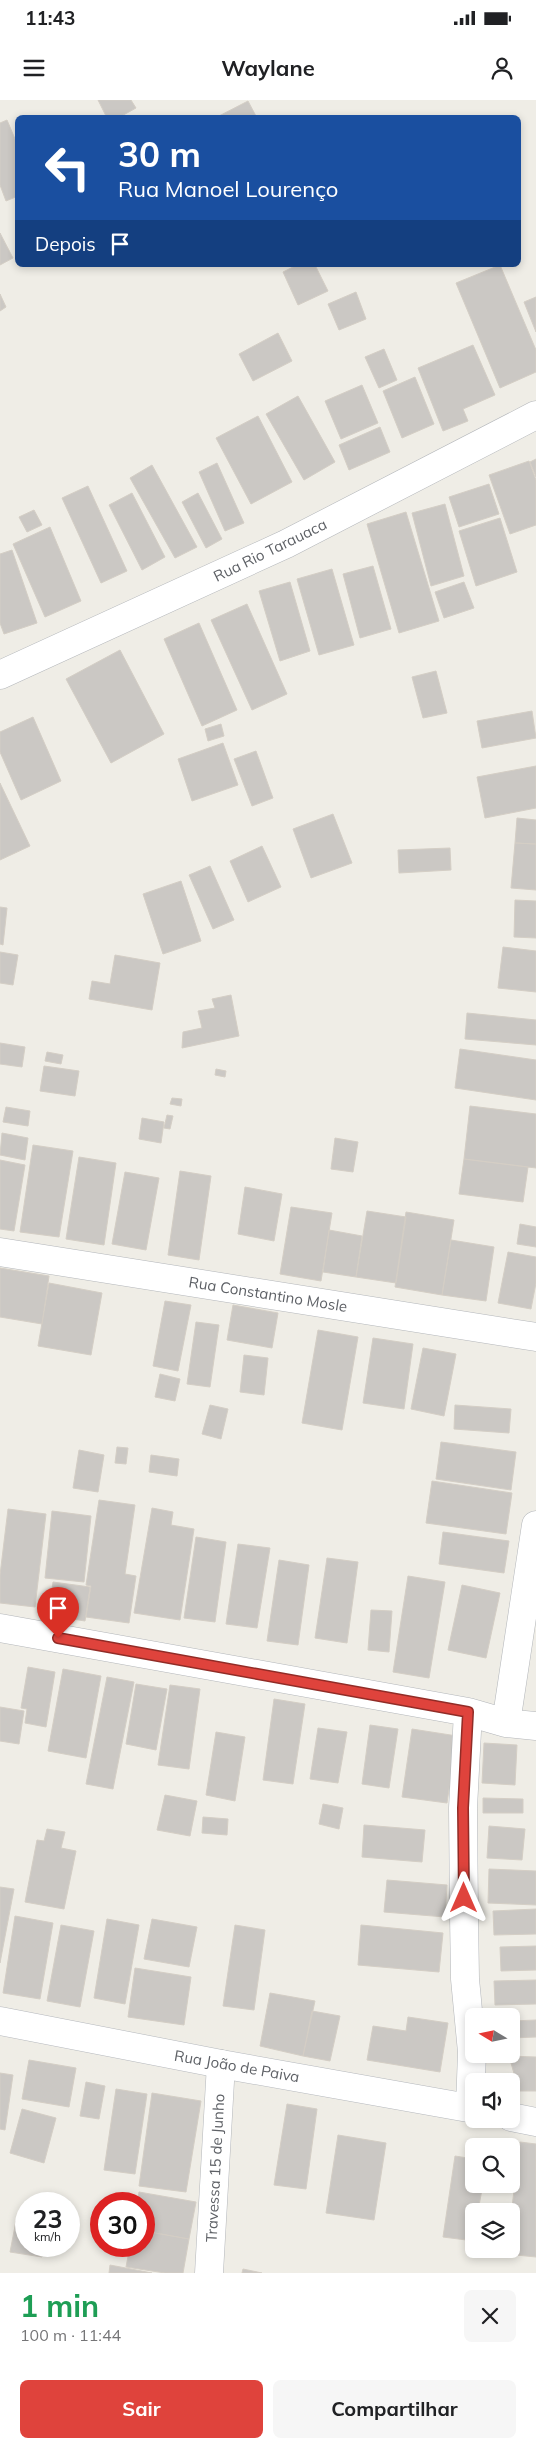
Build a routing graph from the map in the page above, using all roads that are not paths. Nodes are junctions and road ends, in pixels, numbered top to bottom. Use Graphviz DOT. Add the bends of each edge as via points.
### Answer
graph roads {
  1 [pos="536,415"];
  2 [pos="0,675"];
  3 [pos="0,1252"];
  4 [pos="536,1337"];
  5 [pos="536,1526"];
  6 [pos="0,1628"];
  7 [pos="468,1712"];
  8 [pos="506,1723"];
  9 [pos="536,1726"];
  10 [pos="0,2021"];
  11 [pos="221,2064"];
  12 [pos="472,2073"];
  13 [pos="465,2107"];
  14 [pos="520,2119"];
  15 [pos="536,2122"];
  16 [pos="209,2273"];
  1 -- 2 [label="street, Rua Rio Tarauaca" via="286,544"];
  3 -- 4 [label="street, Rua Constantino Mosle"];
  5 -- 8 [label="street"];
  6 -- 7 [label="street"];
  7 -- 8 [label="street"];
  7 -- 12 [label="street" via="463,1808 465,1979"];
  8 -- 9 [label="street"];
  10 -- 11 [label="street, Rua João de Paiva"];
  11 -- 13 [label="street, Rua João de Paiva"];
  11 -- 16 [label="street, Travessa 15 de Junho"];
  14 -- 15 [label="street"];
}
